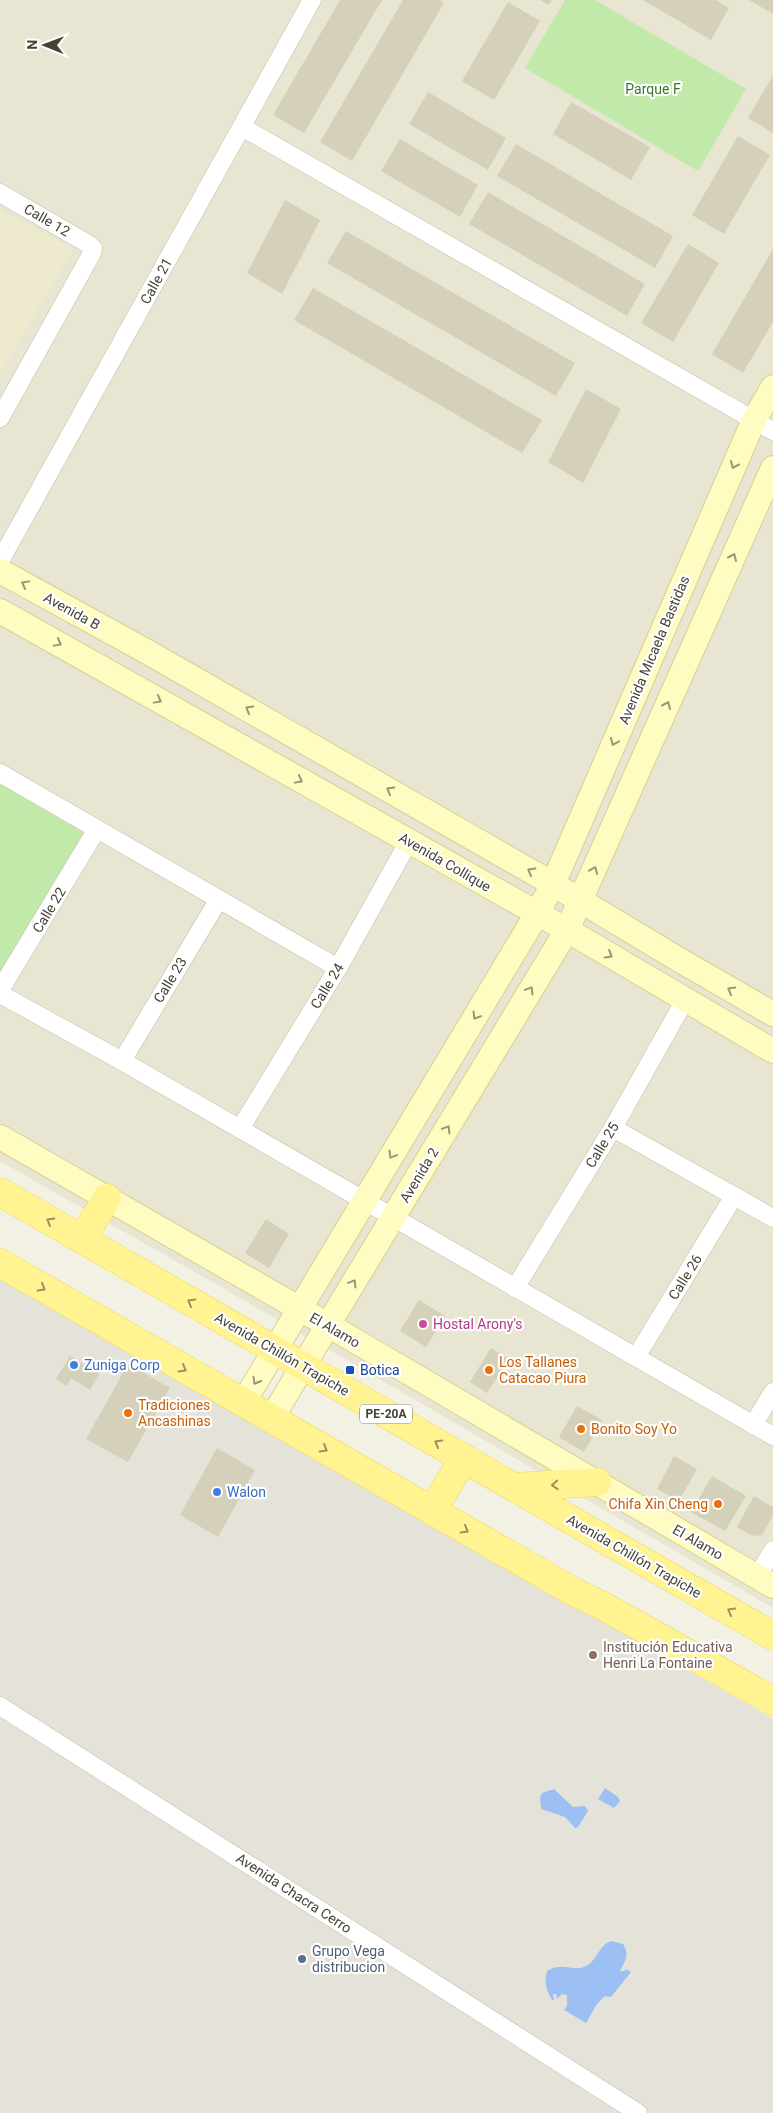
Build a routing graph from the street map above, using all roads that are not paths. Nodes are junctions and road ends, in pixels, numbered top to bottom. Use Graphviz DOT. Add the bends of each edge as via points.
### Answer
graph roads {
  1 [pos="312,0"];
  2 [pos="242,127"];
  3 [pos="0,192"];
  4 [pos="773,387"];
  5 [pos="0,418"];
  6 [pos="763,425"];
  7 [pos="773,468"];
  8 [pos="0,561"];
  9 [pos="0,571"];
  10 [pos="0,611"];
  11 [pos="656,644"];
  12 [pos="688,658"];
  13 [pos="0,773"];
  14 [pos="588,803"];
  15 [pos="619,812"];
  16 [pos="98,829"];
  17 [pos="409,841"];
  18 [pos="552,884"];
  19 [pos="219,899"];
  20 [pos="581,901"];
  21 [pos="537,914"];
  22 [pos="567,930"];
  23 [pos="338,968"];
  24 [pos="0,992"];
  25 [pos="685,1000"];
  26 [pos="773,1014"];
  27 [pos="773,1051"];
  28 [pos="122,1061"];
  29 [pos="613,1128"];
  30 [pos="240,1129"];
  31 [pos="0,1137"];
  32 [pos="0,1192"];
  33 [pos="734,1196"];
  34 [pos="107,1198"];
  35 [pos="365,1201"];
  36 [pos="394,1218"];
  37 [pos="773,1218"];
  38 [pos="82,1239"];
  39 [pos="0,1264"];
  40 [pos="515,1288"];
  41 [pos="299,1309"];
  42 [pos="328,1325"];
  43 [pos="274,1350"];
  44 [pos="636,1357"];
  45 [pos="303,1366"];
  46 [pos="773,1392"];
  47 [pos="243,1403"];
  48 [pos="271,1419"];
  49 [pos="754,1425"];
  50 [pos="773,1436"];
  51 [pos="464,1458"];
  52 [pos="597,1482"];
  53 [pos="514,1487"];
  54 [pos="432,1511"];
  55 [pos="773,1550"];
  56 [pos="765,1581"];
  57 [pos="773,1636"];
  58 [pos="773,1701"];
  59 [pos="0,1706"];
  60 [pos="638,2113"];
  1 -- 2 [label="street, Calle 21"];
  2 -- 6 [label="street"];
  2 -- 8 [label="street, Calle 21"];
  3 -- 5 [label="street, Calle 12" via="93,248"];
  4 -- 6 [label="street, Avenida Micaela Bastidas"];
  6 -- 11 [label="street, Avenida Micaela Bastidas, one-way"];
  12 -- 7 [label="street, one-way"];
  18 -- 9 [label="street, Avenida B, one-way"];
  10 -- 17 [label="street, Avenida Collique, one-way"];
  11 -- 12 [label="street"];
  11 -- 14 [label="street, Avenida Micaela Bastidas, one-way"];
  15 -- 12 [label="street, one-way"];
  13 -- 16 [label="street"];
  14 -- 15 [label="street" via="596,818 611,818"];
  14 -- 18 [label="street, Avenida Micaela Bastidas"];
  20 -- 15 [label="street, one-way"];
  16 -- 19 [label="street"];
  16 -- 24 [label="street, Calle 22"];
  17 -- 21 [label="street, Avenida Collique"];
  17 -- 23 [label="street, Calle 24"];
  18 -- 20 [label="street, Avenida B"];
  18 -- 21 [label="street, Avenida Micaela Bastidas"];
  19 -- 23 [label="street"];
  19 -- 28 [label="street, Calle 23"];
  20 -- 22 [label="street"];
  26 -- 20 [label="street, Avenida B, one-way"];
  21 -- 22 [label="street, Avenida Collique"];
  21 -- 35 [label="street, one-way"];
  22 -- 25 [label="street, Avenida Collique, one-way"];
  36 -- 22 [label="street, Avenida 2, one-way"];
  23 -- 30 [label="street, Calle 24"];
  24 -- 28 [label="street"];
  25 -- 27 [label="street, Avenida Collique"];
  25 -- 29 [label="street, Calle 25"];
  28 -- 30 [label="street"];
  29 -- 33 [label="street"];
  29 -- 40 [label="street, Calle 25"];
  30 -- 35 [label="street"];
  31 -- 34 [label="street, El Alamo"];
  38 -- 32 [label="main road, Avenida Chillón Trapiche / PE-20A, one-way"];
  33 -- 37 [label="street"];
  33 -- 44 [label="street, Calle 26"];
  34 -- 38 [label="main road"];
  34 -- 41 [label="street, El Alamo"];
  35 -- 36 [label="street"];
  35 -- 41 [label="street"];
  36 -- 40 [label="street"];
  42 -- 36 [label="street, Avenida 2, one-way"];
  43 -- 38 [label="main road, Avenida Chillón Trapiche / PE-20A, one-way"];
  39 -- 47 [label="main road, one-way"];
  40 -- 44 [label="street"];
  41 -- 42 [label="street, El Alamo"];
  41 -- 43 [label="street"];
  42 -- 45 [label="street, Avenida 2"];
  42 -- 52 [label="street, El Alamo"];
  43 -- 45 [label="main road, Avenida Chillón Trapiche / PE-20A"];
  43 -- 47 [label="street, one-way"];
  44 -- 49 [label="street"];
  45 -- 48 [label="street, Avenida 2"];
  51 -- 45 [label="main road, Avenida Chillón Trapiche / PE-20A, one-way"];
  46 -- 49 [label="street"];
  47 -- 48 [label="main road"];
  48 -- 54 [label="main road, one-way"];
  49 -- 50 [label="street"];
  51 -- 53 [label="main road, Avenida Chillón Trapiche / PE-20A"];
  51 -- 54 [label="main road"];
  52 -- 53 [label="main road, one-way"];
  52 -- 56 [label="street, El Alamo"];
  57 -- 53 [label="main road, Avenida Chillón Trapiche / PE-20A, one-way"];
  54 -- 58 [label="main road, one-way"];
  55 -- 56 [label="street"];
  59 -- 60 [label="street, Avenida Chacra Cerro"];
}
